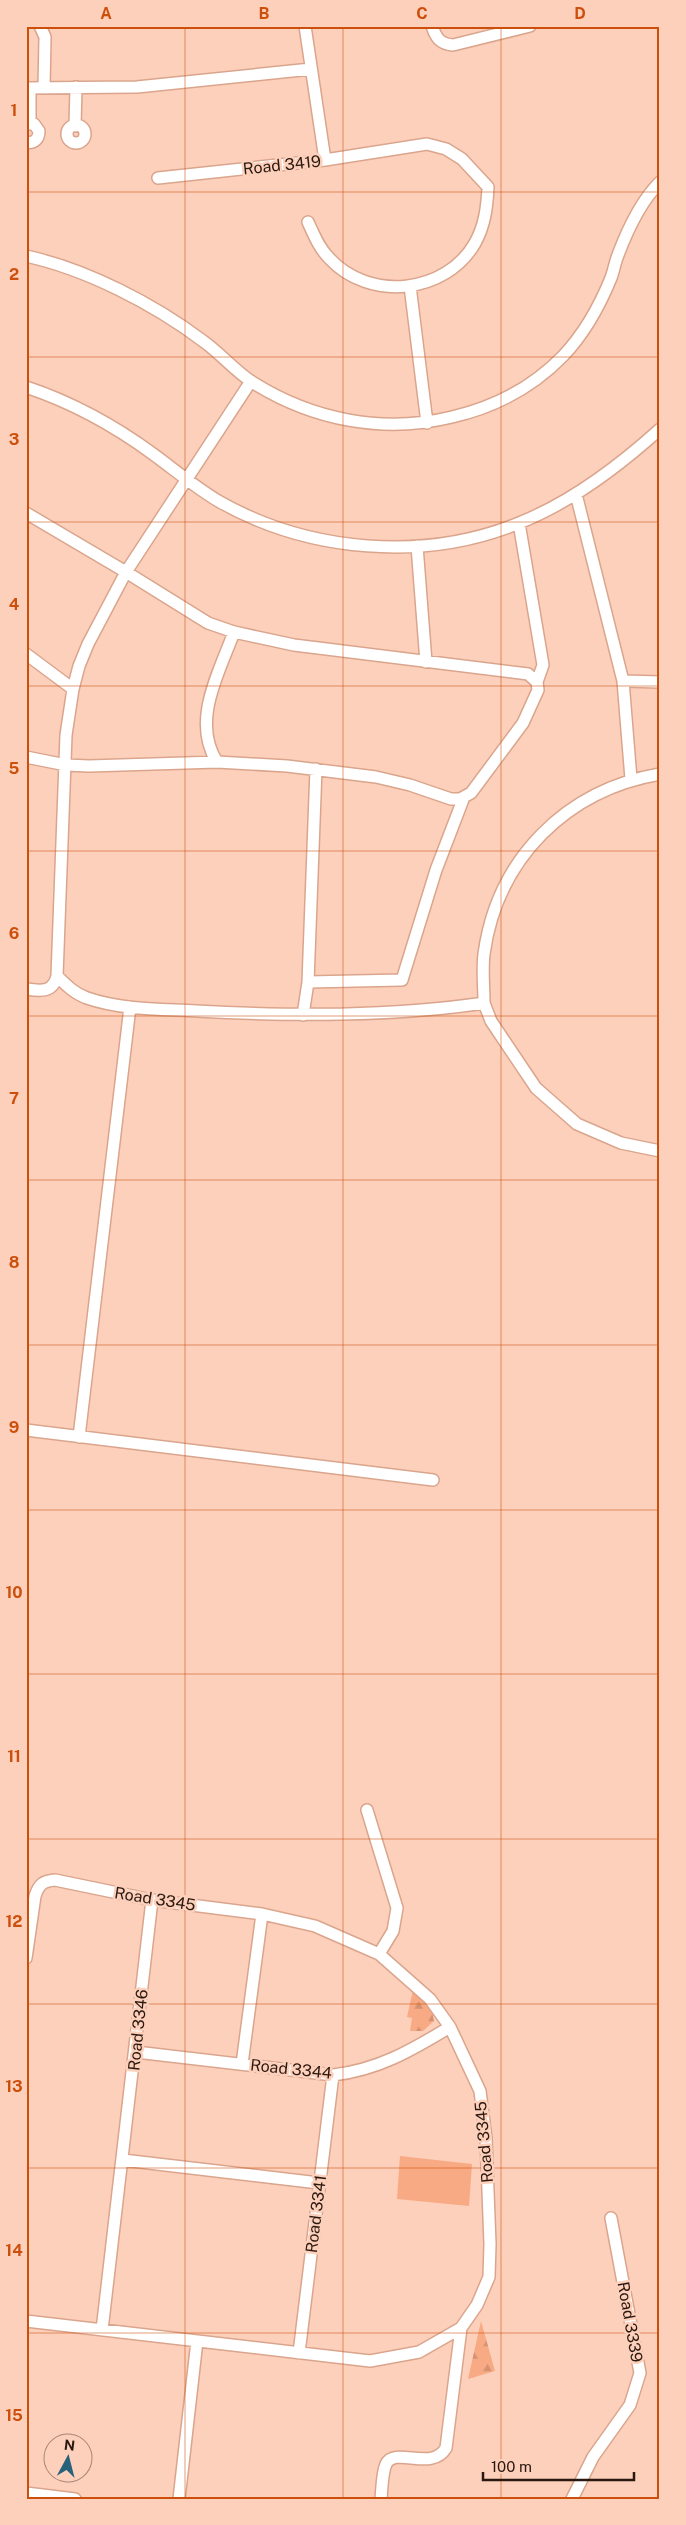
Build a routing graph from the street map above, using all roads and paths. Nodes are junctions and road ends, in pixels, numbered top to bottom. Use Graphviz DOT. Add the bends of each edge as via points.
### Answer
graph roads {
  1 [pos="40,26"];
  2 [pos="305,26"];
  3 [pos="432,26"];
  4 [pos="530,26"];
  5 [pos="311,69"];
  6 [pos="76,87"];
  7 [pos="28,88"];
  8 [pos="44,88"];
  9 [pos="28,123"];
  10 [pos="75,126"];
  11 [pos="26,142"];
  12 [pos="325,160"];
  13 [pos="158,178"];
  14 [pos="660,182"];
  15 [pos="308,222"];
  16 [pos="26,256"];
  17 [pos="410,286"];
  18 [pos="251,381"];
  19 [pos="26,387"];
  20 [pos="427,423"];
  21 [pos="660,429"];
  22 [pos="186,480"];
  23 [pos="576,494"];
  24 [pos="26,513"];
  25 [pos="520,523"];
  26 [pos="417,546"];
  27 [pos="126,572"];
  28 [pos="234,632"];
  29 [pos="26,654"];
  30 [pos="426,662"];
  31 [pos="623,681"];
  32 [pos="537,682"];
  33 [pos="660,682"];
  34 [pos="73,689"];
  35 [pos="26,756"];
  36 [pos="217,762"];
  37 [pos="66,765"];
  38 [pos="316,769"];
  39 [pos="660,774"];
  40 [pos="631,779"];
  41 [pos="464,798"];
  42 [pos="57,976"];
  43 [pos="308,982"];
  44 [pos="26,990"];
  45 [pos="484,1004"];
  46 [pos="130,1007"];
  47 [pos="303,1015"];
  48 [pos="660,1151"];
  49 [pos="26,1430"];
  50 [pos="79,1437"];
  51 [pos="433,1480"];
  52 [pos="367,1810"];
  53 [pos="152,1900"];
  54 [pos="262,1914"];
  55 [pos="380,1954"];
  56 [pos="26,1958"];
  57 [pos="450,2027"];
  58 [pos="136,2052"];
  59 [pos="242,2064"];
  60 [pos="333,2075"];
  61 [pos="123,2160"];
  62 [pos="319,2183"];
  63 [pos="611,2218"];
  64 [pos="26,2321"];
  65 [pos="461,2328"];
  66 [pos="102,2330"];
  67 [pos="197,2341"];
  68 [pos="299,2353"];
  69 [pos="26,2493"];
  70 [pos="75,2499"];
  71 [pos="179,2499"];
  72 [pos="381,2499"];
  73 [pos="572,2499"];
  1 -- 8 [label="street" via="45,37"];
  2 -- 5 [label="street"];
  3 -- 4 [label="street" via="435,37 453,46"];
  5 -- 6 [label="street" via="137,87"];
  5 -- 12 [label="street"];
  6 -- 8 [label="street"];
  6 -- 10 [label="street"];
  7 -- 8 [label="street"];
  7 -- 9 [label="street"];
  9 -- 11 [label="street" via="38,127 39,135 34,142"];
  12 -- 13 [label="street, Road 3419"];
  12 -- 17 [label="street, Road 3419" via="428,144 446,149 462,159 488,187 485,216 474,244 462,260 447,272"];
  14 -- 20 [label="street" via="641,208 592,314 563,356 538,379 509,398 478,411"];
  15 -- 17 [label="street" via="321,248 347,273 388,287"];
  16 -- 18 [label="street" via="92,278 148,306 202,340"];
  17 -- 20 [label="street"];
  18 -- 20 [label="street" via="291,404 335,418 380,425"];
  18 -- 22 [label="street"];
  19 -- 22 [label="street" via="111,427"];
  21 -- 23 [label="street" via="615,467"];
  22 -- 26 [label="street" via="220,502 296,533 336,542"];
  22 -- 27 [label="street"];
  23 -- 25 [label="street"];
  23 -- 31 [label="street"];
  24 -- 27 [label="street"];
  25 -- 26 [label="street" via="486,535"];
  25 -- 32 [label="street" via="543,665"];
  26 -- 30 [label="street"];
  27 -- 28 [label="street" via="208,623"];
  27 -- 34 [label="street" via="88,644"];
  28 -- 30 [label="street" via="294,646"];
  28 -- 36 [label="street" via="205,719 206,740"];
  29 -- 34 [label="street"];
  30 -- 32 [label="street" via="528,674"];
  31 -- 33 [label="street"];
  31 -- 40 [label="street"];
  32 -- 41 [label="street" via="538,690 523,723"];
  34 -- 37 [label="street" via="66,735"];
  35 -- 37 [label="street"];
  36 -- 37 [label="street" via="110,767"];
  36 -- 38 [label="street"];
  37 -- 42 [label="street"];
  38 -- 41 [label="street" via="376,777 451,799"];
  38 -- 43 [label="street"];
  39 -- 40 [label="street"];
  40 -- 45 [label="street" via="586,798 547,827 516,864 494,908 484,955"];
  41 -- 43 [label="street" via="436,870 402,980"];
  42 -- 44 [label="street" via="46,990"];
  42 -- 46 [label="street" via="86,998"];
  43 -- 47 [label="street"];
  45 -- 47 [label="street" via="444,1009"];
  45 -- 48 [label="street" via="490,1021 536,1088 577,1124 621,1143"];
  46 -- 47 [label="street"];
  46 -- 50 [label="street"];
  49 -- 50 [label="street"];
  50 -- 51 [label="street"];
  52 -- 55 [label="street" via="398,1908 393,1931"];
  53 -- 54 [label="street, Road 3345"];
  53 -- 56 [label="street, Road 3345" via="55,1880 45,1881 35,1896"];
  53 -- 58 [label="street, Road 3346"];
  54 -- 55 [label="street, Road 3345" via="315,1926"];
  54 -- 59 [label="street, Road 3344"];
  55 -- 57 [label="street, Road 3345" via="430,1999"];
  57 -- 60 [label="street, Road 3344" via="381,2065"];
  57 -- 65 [label="street, Road 3345" via="480,2092 488,2172 489,2277 477,2305"];
  58 -- 59 [label="street, Road 3344"];
  58 -- 61 [label="street, Road 3346"];
  59 -- 60 [label="street, Road 3344"];
  60 -- 62 [label="street, Road 3341"];
  61 -- 62 [label="street"];
  61 -- 66 [label="street, Road 3346"];
  62 -- 68 [label="street, Road 3341"];
  63 -- 73 [label="street, Road 3339" via="640,2373 630,2406 593,2456"];
  64 -- 66 [label="street"];
  65 -- 68 [label="street" via="419,2352 396,2358 370,2361"];
  65 -- 72 [label="street" via="446,2448 434,2459 396,2457 390,2460 386,2465"];
  66 -- 67 [label="street"];
  67 -- 68 [label="street"];
  67 -- 71 [label="street"];
  69 -- 70 [label="street"];
}
